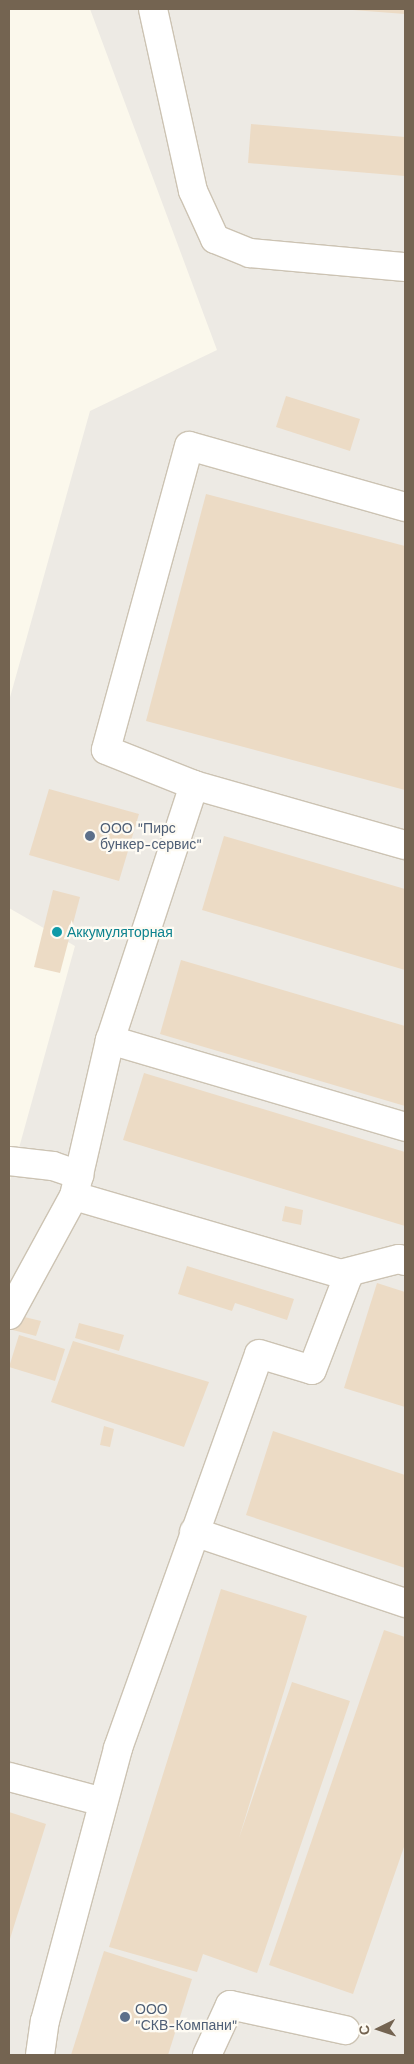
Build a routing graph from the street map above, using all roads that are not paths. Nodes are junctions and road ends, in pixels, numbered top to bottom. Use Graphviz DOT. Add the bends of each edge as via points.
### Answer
graph roads {
  1 [pos="153,9"];
  2 [pos="405,267"];
  3 [pos="405,507"];
  4 [pos="194,785"];
  5 [pos="405,845"];
  6 [pos="110,1040"];
  7 [pos="405,1127"];
  8 [pos="9,1161"];
  9 [pos="76,1185"];
  10 [pos="405,1261"];
  11 [pos="340,1274"];
  12 [pos="9,1315"];
  13 [pos="194,1532"];
  14 [pos="405,1603"];
  15 [pos="9,1777"];
  16 [pos="103,1802"];
  17 [pos="345,2030"];
  18 [pos="40,2055"];
  19 [pos="207,2055"];
  1 -- 2 [label="lane" via="194,191 215,239 250,253"];
  3 -- 4 [label="lane" via="188,446 106,750"];
  4 -- 5 [label="lane"];
  4 -- 6 [label="lane"];
  6 -- 7 [label="lane"];
  6 -- 9 [label="lane"];
  8 -- 9 [label="lane" via="52,1166"];
  9 -- 11 [label="lane"];
  9 -- 12 [label="lane"];
  10 -- 11 [label="lane" via="399,1259"];
  11 -- 13 [label="lane" via="348,1276 312,1370 259,1354"];
  13 -- 14 [label="lane"];
  13 -- 16 [label="lane" via="118,1748"];
  15 -- 16 [label="lane"];
  16 -- 18 [label="lane"];
  17 -- 19 [label="lane" via="230,2005"];
}
